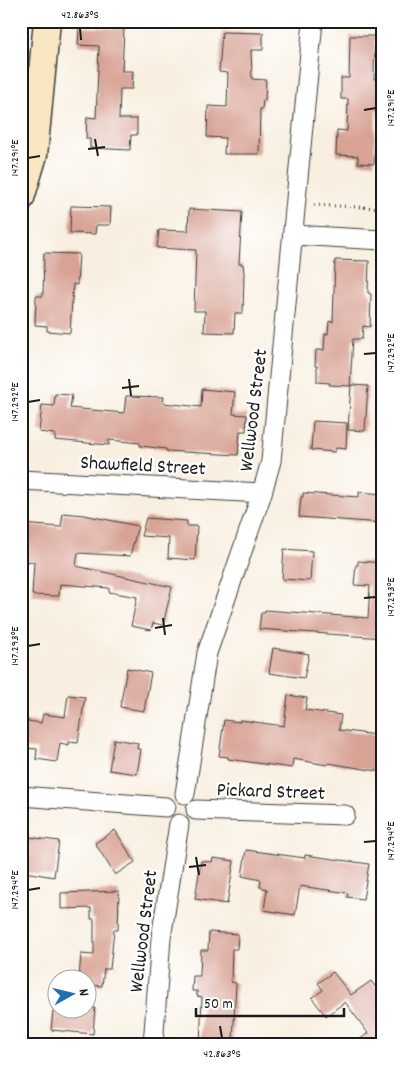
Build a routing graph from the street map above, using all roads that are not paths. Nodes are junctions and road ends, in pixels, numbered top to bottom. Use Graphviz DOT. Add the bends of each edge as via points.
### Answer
graph roads {
  1 [pos="47,21"];
  2 [pos="313,21"];
  3 [pos="21,198"];
  4 [pos="293,235"];
  5 [pos="383,240"];
  6 [pos="21,480"];
  7 [pos="262,493"];
  8 [pos="185,794"];
  9 [pos="21,796"];
  10 [pos="166,807"];
  11 [pos="196,810"];
  12 [pos="345,816"];
  13 [pos="179,824"];
  14 [pos="153,1045"];
  1 -- 3 [label="main road" via="34,155"];
  2 -- 4 [label="street, Wellwood Street"];
  4 -- 5 [label="street"];
  4 -- 7 [label="street, Wellwood Street" via="271,461"];
  6 -- 7 [label="street, Shawfield Street"];
  7 -- 8 [label="street, Wellwood Street" via="207,654"];
  8 -- 10 [label="street" via="175,795"];
  8 -- 11 [label="street" via="194,802"];
  9 -- 10 [label="street"];
  10 -- 13 [label="street" via="170,820"];
  11 -- 12 [label="street, Pickard Street"];
  11 -- 13 [label="street" via="189,822"];
  13 -- 14 [label="street, Wellwood Street" via="161,938"];
}
